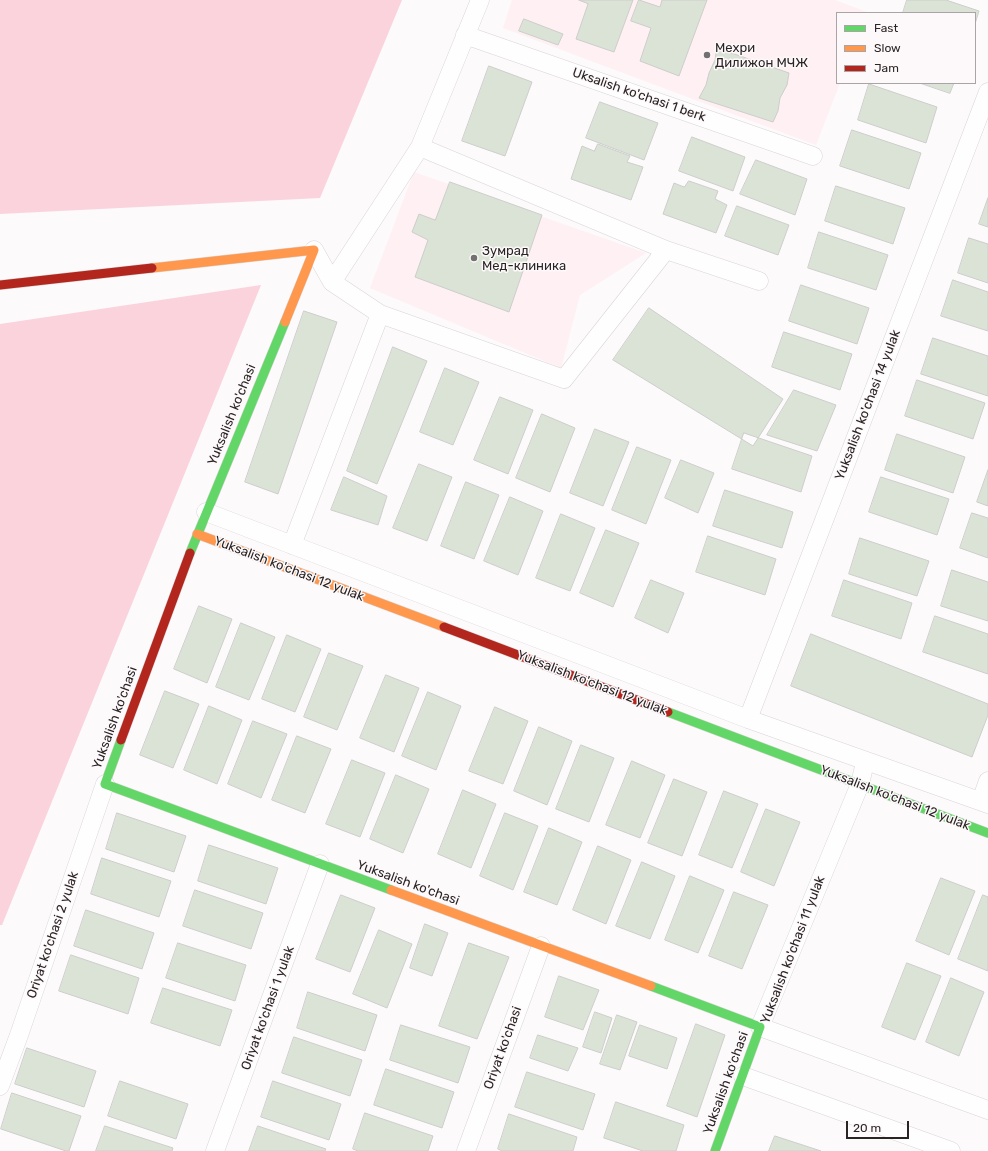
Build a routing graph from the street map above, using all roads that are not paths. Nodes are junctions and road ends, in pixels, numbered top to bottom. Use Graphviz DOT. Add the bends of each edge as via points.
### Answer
graph roads {
  1 [pos="480,0"];
  2 [pos="466,35"];
  3 [pos="988,92"];
  4 [pos="420,147"];
  5 [pos="813,156"];
  6 [pos="314,250"];
  7 [pos="666,250"];
  8 [pos="758,281"];
  9 [pos="332,282"];
  10 [pos="0,285"];
  11 [pos="380,314"];
  12 [pos="206,512"];
  13 [pos="197,534"];
  14 [pos="292,545"];
  15 [pos="748,719"];
  16 [pos="866,760"];
  17 [pos="988,781"];
  18 [pos="105,784"];
  19 [pos="860,784"];
  20 [pos="984,802"];
  21 [pos="988,833"];
  22 [pos="320,864"];
  23 [pos="540,946"];
  24 [pos="760,1027"];
  25 [pos="743,1076"];
  26 [pos="0,1086"];
  27 [pos="988,1110"];
  28 [pos="215,1151"];
  29 [pos="466,1151"];
  30 [pos="715,1151"];
  31 [pos="951,1151"];
  1 -- 2 [label="street"];
  2 -- 4 [label="street"];
  2 -- 5 [label="street, Uksalish ko'chasi 1 berk"];
  3 -- 15 [label="street, Yuksalish ko'chasi 14 yulak"];
  4 -- 7 [label="street"];
  4 -- 9 [label="street"];
  6 -- 9 [label="street"];
  6 -- 10 [label="street"];
  6 -- 12 [label="street, Yuksalish ko'chasi"];
  7 -- 8 [label="street"];
  7 -- 11 [label="street" via="564,379"];
  9 -- 11 [label="street"];
  11 -- 14 [label="street"];
  12 -- 13 [label="street, Yuksalish ko'chasi"];
  12 -- 14 [label="street, Yuksalish ko'chasi 12 yulak"];
  13 -- 18 [label="street, Yuksalish ko'chasi"];
  13 -- 19 [label="street, Yuksalish ko'chasi 12 yulak"];
  14 -- 15 [label="street, Yuksalish ko'chasi 12 yulak"];
  15 -- 16 [label="street, Yuksalish ko'chasi 12 yulak"];
  16 -- 19 [label="street, Yuksalish ko'chasi 11 yulak"];
  16 -- 20 [label="street, Yuksalish ko'chasi 12 yulak"];
  17 -- 20 [label="street"];
  18 -- 22 [label="street, Yuksalish ko'chasi"];
  18 -- 26 [label="street, Oriyat ko'chasi 2 yulak"];
  19 -- 21 [label="street, Yuksalish ko'chasi 12 yulak"];
  19 -- 24 [label="street, Yuksalish ko'chasi 11 yulak"];
  22 -- 23 [label="street, Yuksalish ko'chasi"];
  22 -- 28 [label="street, Oriyat ko'chasi 1 yulak"];
  23 -- 24 [label="street, Yuksalish ko'chasi"];
  23 -- 29 [label="street, Oriyat ko'chasi"];
  24 -- 25 [label="street, Yuksalish ko'chasi"];
  24 -- 27 [label="street, Yuksalish ko'chasi 11 yulak"];
  25 -- 30 [label="street, Yuksalish ko'chasi"];
  25 -- 31 [label="street"];
}
